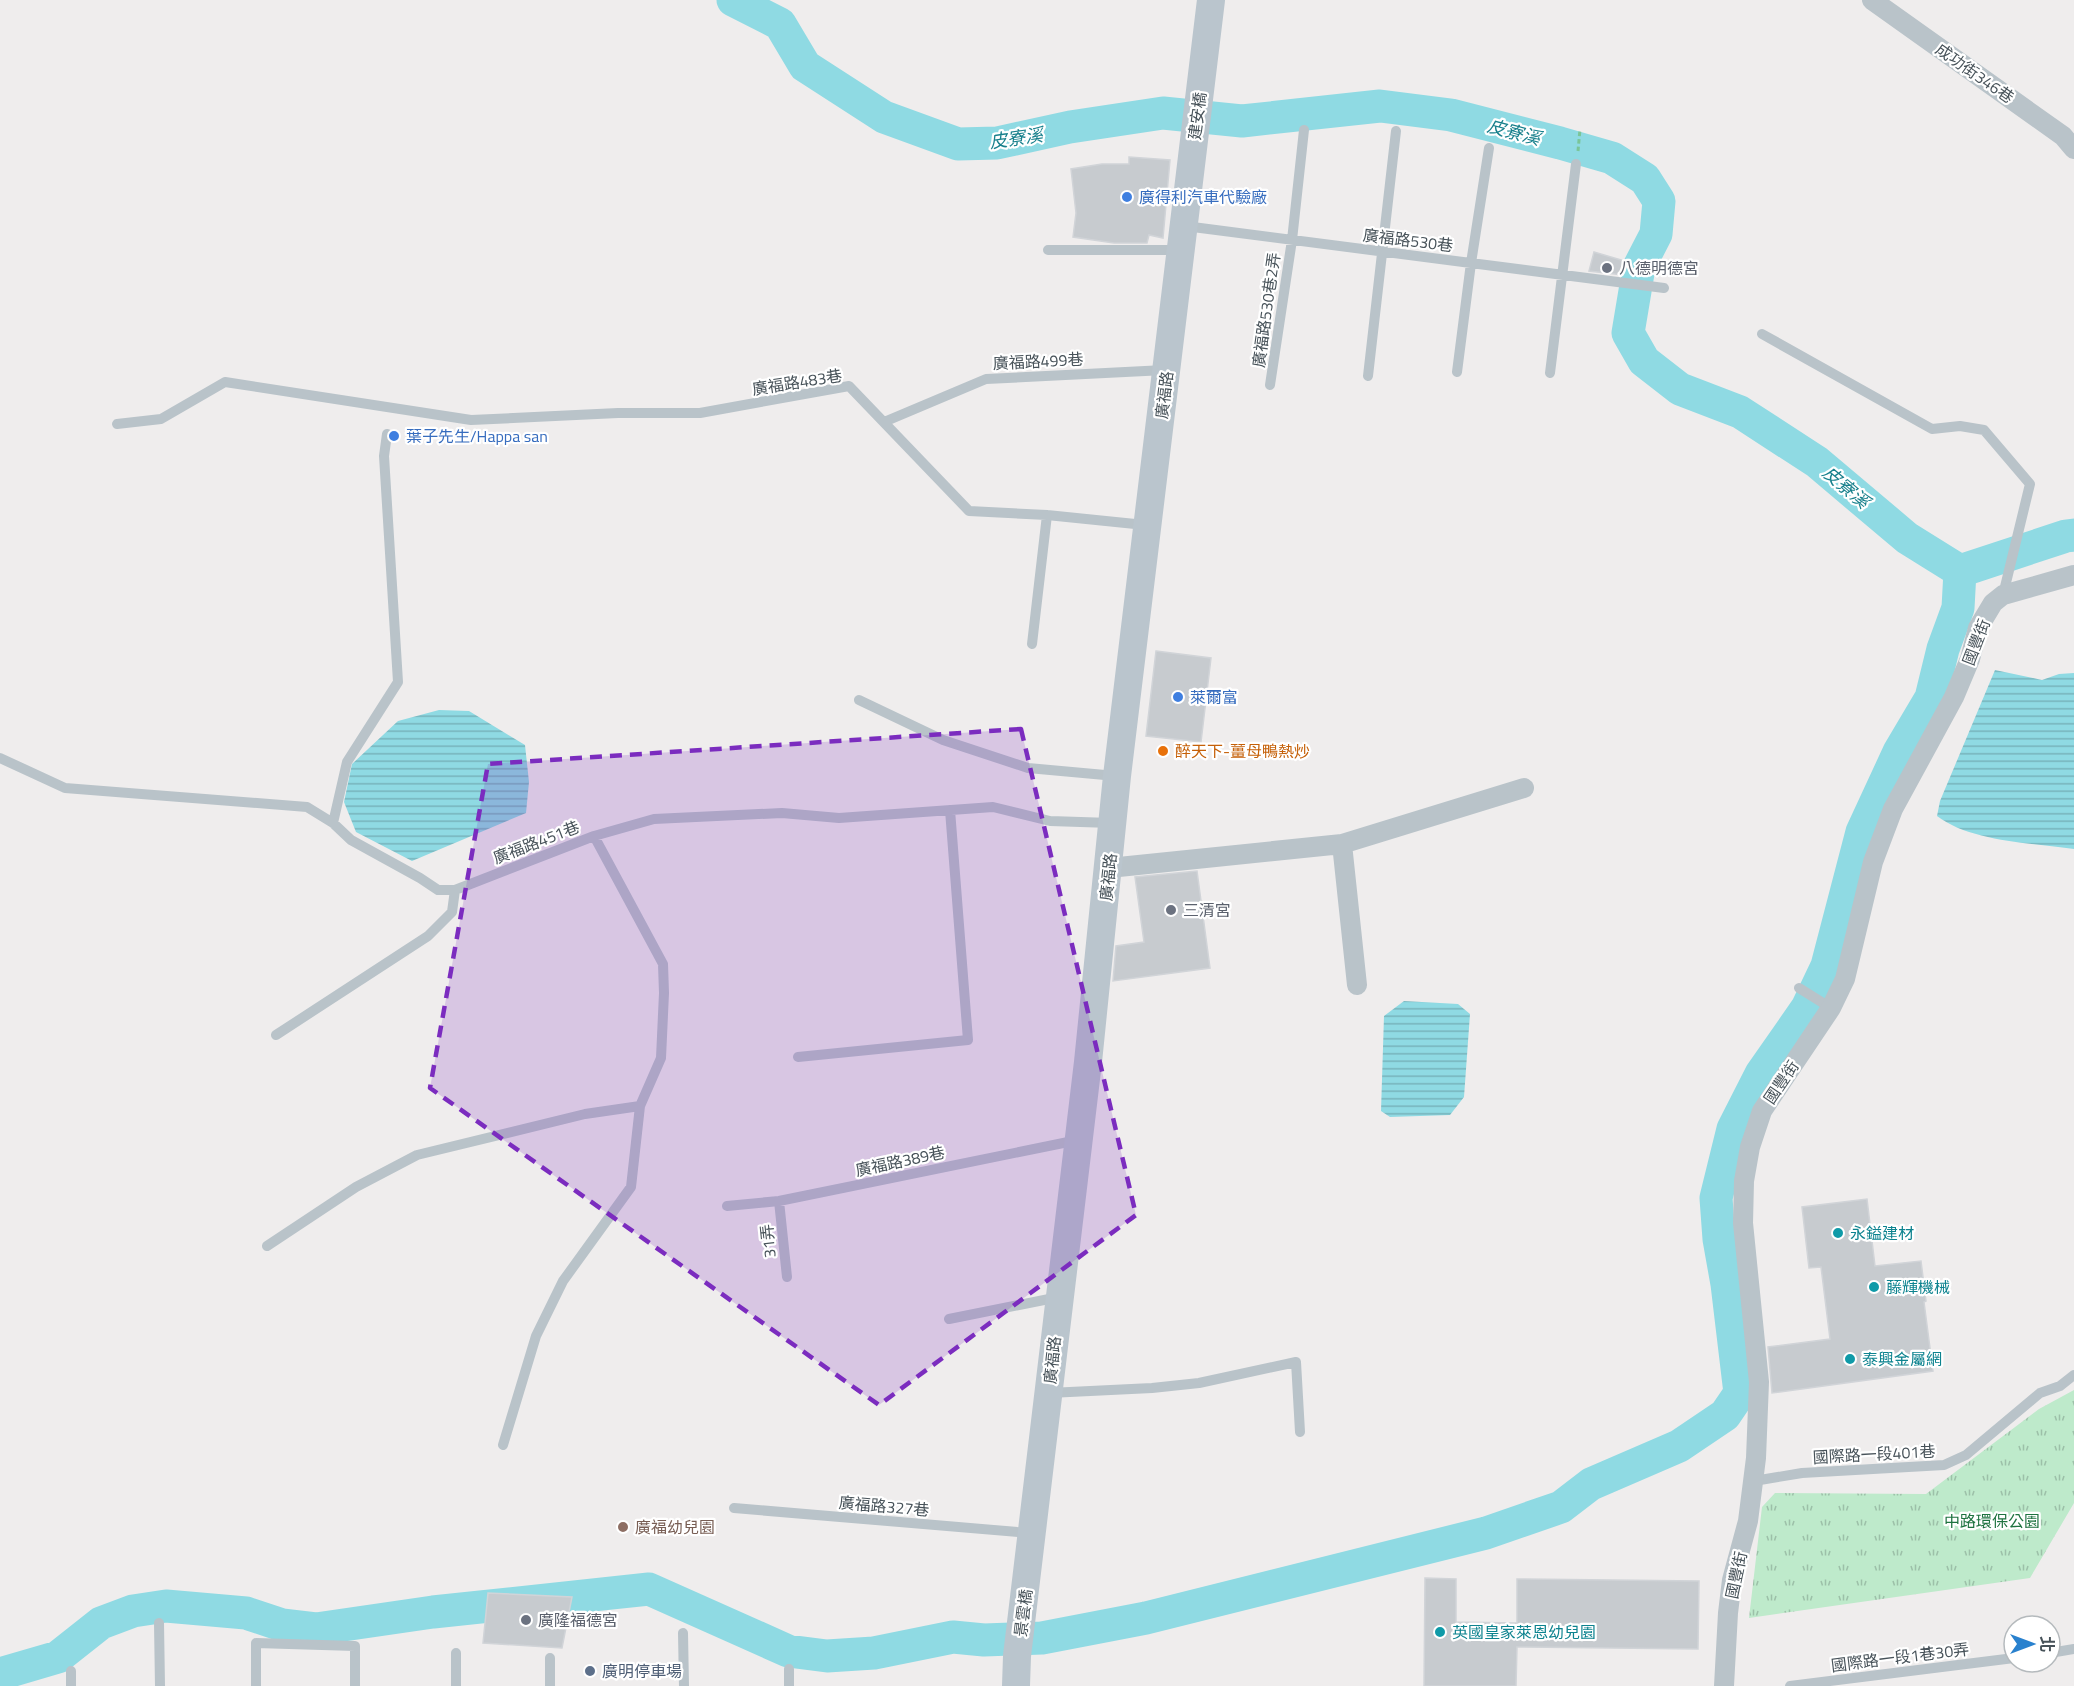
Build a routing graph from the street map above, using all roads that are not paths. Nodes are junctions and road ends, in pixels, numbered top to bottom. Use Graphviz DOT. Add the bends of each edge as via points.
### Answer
graph roads {
  1 [pos="1211,0"];
  2 [pos="1872,0"];
  3 [pos="1304,130"];
  4 [pos="1396,131"];
  5 [pos="1489,148"];
  6 [pos="2074,149"];
  7 [pos="1576,164"];
  8 [pos="1189,186"];
  9 [pos="1183,238"];
  10 [pos="1292,240"];
  11 [pos="1048,250"];
  12 [pos="1382,251"];
  13 [pos="1471,263"];
  14 [pos="1563,275"];
  15 [pos="1664,288"];
  16 [pos="1762,334"];
  17 [pos="1167,370"];
  18 [pos="1457,372"];
  19 [pos="1550,373"];
  20 [pos="1368,376"];
  21 [pos="1270,385"];
  22 [pos="884,422"];
  23 [pos="117,423"];
  24 [pos="387,434"];
  25 [pos="1047,515"];
  26 [pos="1148,525"];
  27 [pos="2074,575"];
  28 [pos="2004,591"];
  29 [pos="1032,644"];
  30 [pos="859,700"];
  31 [pos="0,758"];
  32 [pos="1117,776"];
  33 [pos="1524,788"];
  34 [pos="950,810"];
  35 [pos="333,823"];
  36 [pos="1113,823"];
  37 [pos="594,836"];
  38 [pos="1342,844"];
  39 [pos="1109,868"];
  40 [pos="455,891"];
  41 [pos="1357,985"];
  42 [pos="1799,988"];
  43 [pos="1831,1008"];
  44 [pos="276,1035"];
  45 [pos="798,1057"];
  46 [pos="640,1106"];
  47 [pos="1078,1140"];
  48 [pos="779,1201"];
  49 [pos="728,1206"];
  50 [pos="267,1246"];
  51 [pos="787,1277"];
  52 [pos="1059,1297"];
  53 [pos="949,1319"];
  54 [pos="2074,1375"];
  55 [pos="1048,1393"];
  56 [pos="1300,1432"];
  57 [pos="503,1445"];
  58 [pos="1754,1481"];
  59 [pos="734,1508"];
  60 [pos="1032,1533"];
  61 [pos="1028,1569"];
  62 [pos="159,1623"];
  63 [pos="683,1633"];
  64 [pos="456,1653"];
  65 [pos="550,1658"];
  66 [pos="2002,1660"];
  67 [pos="789,1669"];
  68 [pos="71,1671"];
  69 [pos="71,1686"];
  70 [pos="160,1686"];
  71 [pos="256,1686"];
  72 [pos="355,1686"];
  73 [pos="456,1686"];
  74 [pos="550,1686"];
  75 [pos="684,1686"];
  76 [pos="789,1686"];
  77 [pos="1016,1686"];
  78 [pos="1724,1686"];
  79 [pos="1790,1686"];
  1 -- 8 [label="street, 建安橋"];
  2 -- 6 [label="street, 成功街346巷" via="2063,136"];
  3 -- 10 [label="lane, 廣福路530巷2弄"];
  4 -- 12 [label="lane"];
  5 -- 13 [label="lane"];
  7 -- 14 [label="lane"];
  8 -- 9 [label="street, 廣福路"];
  9 -- 10 [label="lane, 廣福路530巷"];
  9 -- 11 [label="lane, 廣福路530巷"];
  9 -- 17 [label="street, 廣福路"];
  10 -- 12 [label="lane, 廣福路530巷"];
  10 -- 21 [label="lane, 廣福路530巷2弄"];
  12 -- 13 [label="lane, 廣福路530巷"];
  12 -- 20 [label="lane"];
  13 -- 14 [label="lane, 廣福路530巷"];
  13 -- 18 [label="lane"];
  14 -- 15 [label="lane, 廣福路530巷"];
  14 -- 19 [label="lane"];
  16 -- 28 [label="lane" via="1932,429 1960,426 1984,430 2030,484"];
  17 -- 22 [label="lane, 廣福路499巷" via="986,379"];
  17 -- 26 [label="street, 廣福路"];
  22 -- 23 [label="lane, 廣福路483巷" via="849,386 700,413 471,420 225,382 160,419"];
  22 -- 25 [label="lane, 廣福路483巷" via="969,511"];
  24 -- 35 [label="lane" via="384,456 398,682 347,762"];
  25 -- 26 [label="lane, 廣福路483巷"];
  25 -- 29 [label="lane"];
  26 -- 32 [label="street, 廣福路"];
  27 -- 28 [label="street"];
  28 -- 43 [label="street, 國豐街" via="1978,628 1954,697 1893,809 1873,862 1845,979"];
  30 -- 32 [label="lane" via="943,740 1028,768"];
  31 -- 35 [label="lane" via="66,788 307,807"];
  32 -- 36 [label="street, 廣福路"];
  33 -- 38 [label="street"];
  34 -- 36 [label="lane, 廣福路451巷" via="993,807 1050,821"];
  34 -- 37 [label="lane, 廣福路451巷" via="839,818 782,813 654,819"];
  34 -- 45 [label="lane" via="968,1040"];
  35 -- 40 [label="lane" via="351,840 438,890"];
  36 -- 39 [label="street, 廣福路"];
  37 -- 40 [label="lane, 廣福路451巷"];
  37 -- 46 [label="lane" via="663,964 661,1058"];
  38 -- 39 [label="street"];
  38 -- 41 [label="street"];
  39 -- 47 [label="street, 廣福路"];
  40 -- 44 [label="lane" via="452,912 428,936"];
  42 -- 43 [label="lane"];
  43 -- 58 [label="street, 國豐街" via="1762,1110 1744,1181 1743,1223 1759,1382"];
  46 -- 50 [label="lane" via="585,1114 417,1155 356,1187"];
  46 -- 57 [label="lane" via="631,1187 563,1281 536,1336"];
  47 -- 48 [label="lane, 廣福路389巷"];
  47 -- 52 [label="street, 廣福路"];
  48 -- 49 [label="lane, 廣福路389巷"];
  48 -- 51 [label="lane, 31弄"];
  52 -- 53 [label="lane"];
  52 -- 55 [label="street, 廣福路"];
  54 -- 58 [label="lane, 國際路一段401巷" via="2060,1386 2040,1393 1966,1455 1944,1465 1802,1473"];
  55 -- 56 [label="lane" via="1199,1383 1296,1362"];
  55 -- 60 [label="street, 廣福路"];
  58 -- 78 [label="street, 國豐街" via="1749,1521 1732,1580"];
  59 -- 60 [label="lane, 廣福路327巷"];
  60 -- 61 [label="street, 廣福路"];
  61 -- 77 [label="street, 景雲橋"];
  62 -- 70 [label="lane"];
  63 -- 75 [label="lane"];
  64 -- 73 [label="lane"];
  65 -- 74 [label="lane"];
  66 -- 79 [label="lane, 國際路一段1巷30弄"];
  67 -- 76 [label="lane"];
  68 -- 69 [label="lane"];
  71 -- 72 [label="lane" via="256,1643 355,1646"];
}
